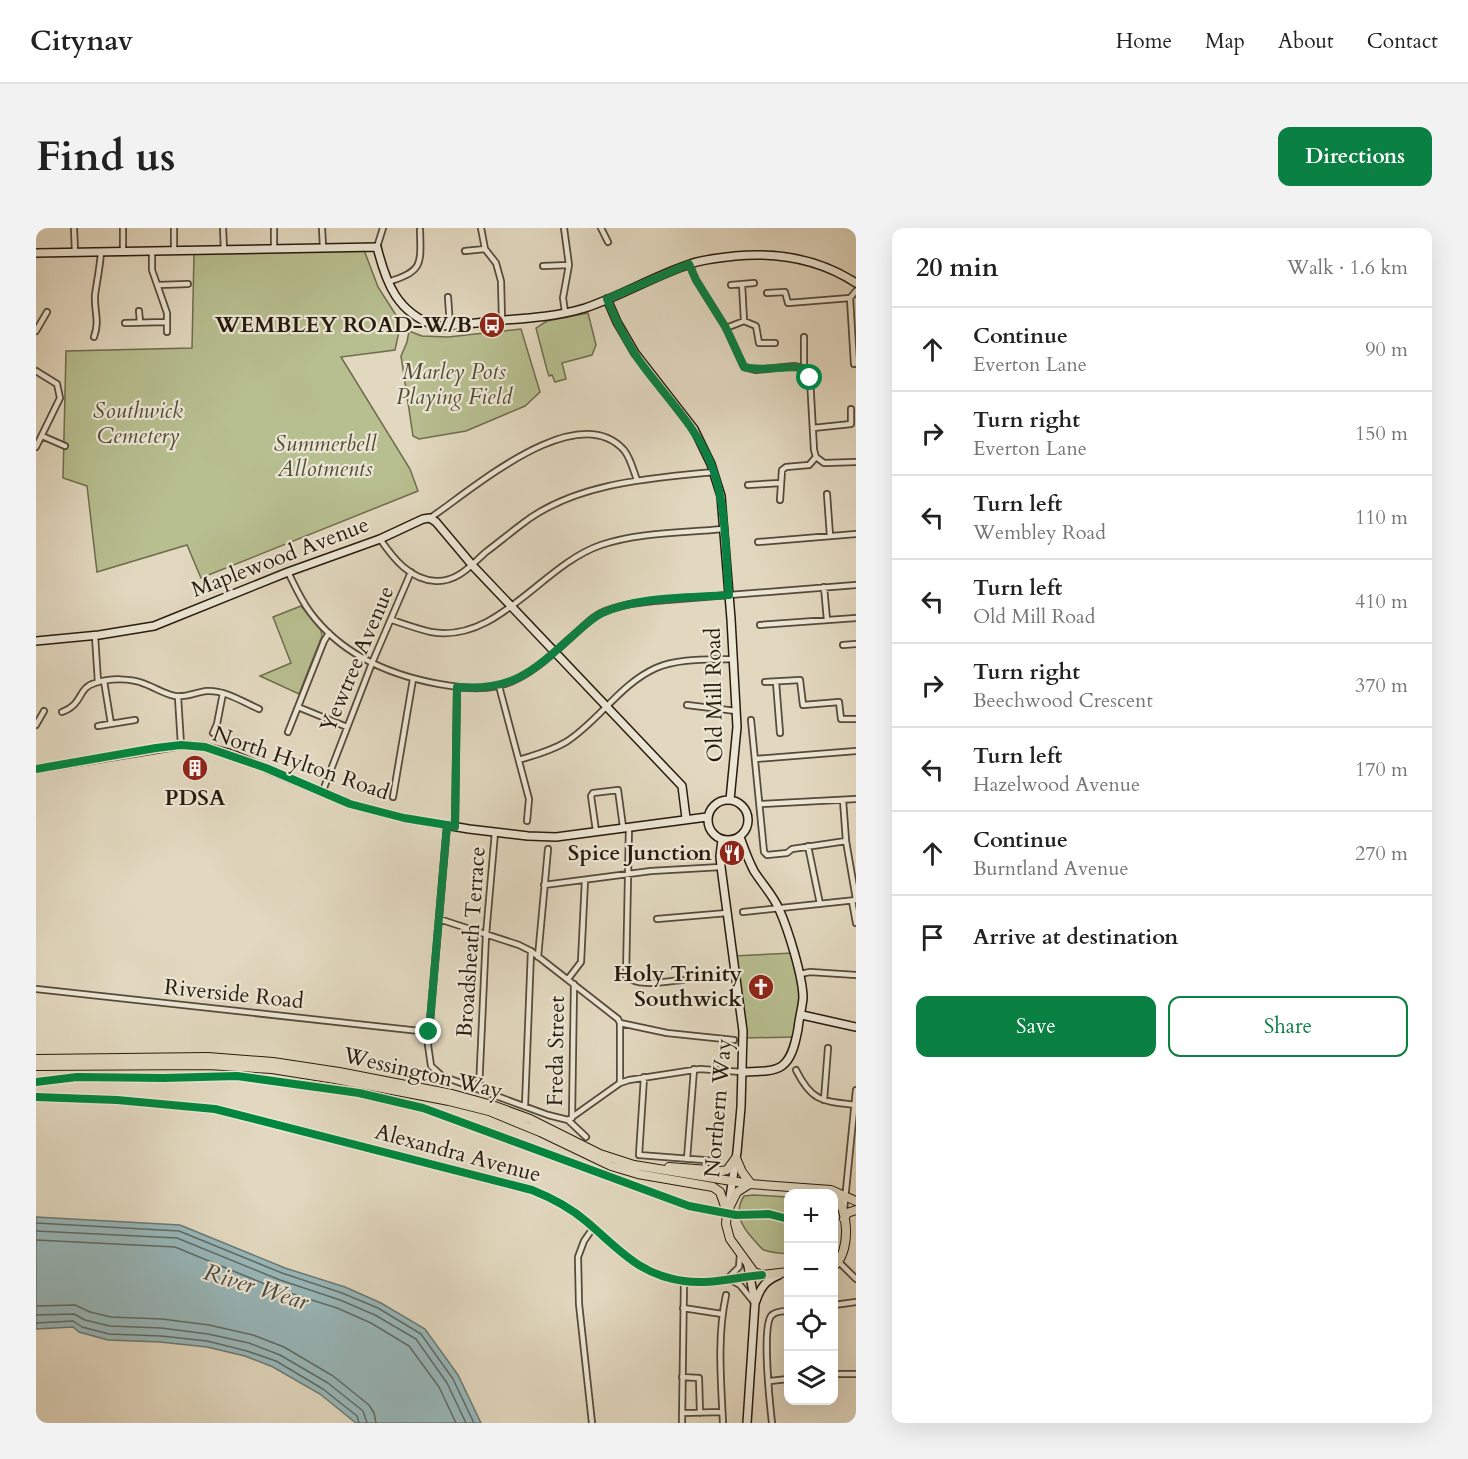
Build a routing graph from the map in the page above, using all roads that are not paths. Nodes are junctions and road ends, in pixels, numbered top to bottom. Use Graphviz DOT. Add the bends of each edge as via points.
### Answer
graph roads {
  1 [pos="74,228"];
  2 [pos="123,228"];
  3 [pos="174,228"];
  4 [pos="224,228"];
  5 [pos="274,228"];
  6 [pos="322,228"];
  7 [pos="383,228"];
  8 [pos="481,228"];
  9 [pos="564,228"];
  10 [pos="601,228"];
  11 [pos="420,230"];
  12 [pos="608,242"];
  13 [pos="323,247"];
  14 [pos="377,247"];
  15 [pos="274,248"];
  16 [pos="485,249"];
  17 [pos="224,250"];
  18 [pos="123,251"];
  19 [pos="152,251"];
  20 [pos="174,251"];
  21 [pos="101,252"];
  22 [pos="465,252"];
  23 [pos="36,253"];
  24 [pos="75,253"];
  25 [pos="689,264"];
  26 [pos="569,265"];
  27 [pos="543,266"];
  28 [pos="388,282"];
  29 [pos="754,283"];
  30 [pos="856,283"];
  31 [pos="188,284"];
  32 [pos="742,284"];
  33 [pos="158,285"];
  34 [pos="731,285"];
  35 [pos="856,291"];
  36 [pos="768,293"];
  37 [pos="448,297"];
  38 [pos="850,298"];
  39 [pos="607,299"];
  40 [pos="139,311"];
  41 [pos="47,312"];
  42 [pos="565,312"];
  43 [pos="502,320"];
  44 [pos="744,321"];
  45 [pos="140,322"];
  46 [pos="167,322"];
  47 [pos="125,323"];
  48 [pos="450,326"];
  49 [pos="726,328"];
  50 [pos="36,331"];
  51 [pos="167,332"];
  52 [pos="94,337"];
  53 [pos="804,337"];
  54 [pos="775,343"];
  55 [pos="854,364"];
  56 [pos="804,368"];
  57 [pos="36,372"];
  58 [pos="850,409"];
  59 [pos="813,428"];
  60 [pos="42,436"];
  61 [pos="65,446"];
  62 [pos="36,447"];
  63 [pos="816,457"];
  64 [pos="856,462"];
  65 [pos="714,472"];
  66 [pos="636,480"];
  67 [pos="780,483"];
  68 [pos="748,485"];
  69 [pos="827,494"];
  70 [pos="780,500"];
  71 [pos="430,518"];
  72 [pos="723,529"];
  73 [pos="856,534"];
  74 [pos="830,536"];
  75 [pos="380,538"];
  76 [pos="758,542"];
  77 [pos="473,566"];
  78 [pos="288,572"];
  79 [pos="411,572"];
  80 [pos="856,585"];
  81 [pos="824,587"];
  82 [pos="729,595"];
  83 [pos="511,606"];
  84 [pos="856,619"];
  85 [pos="392,620"];
  86 [pos="827,620"];
  87 [pos="760,625"];
  88 [pos="330,633"];
  89 [pos="95,636"];
  90 [pos="36,641"];
  91 [pos="856,644"];
  92 [pos="843,645"];
  93 [pos="555,652"];
  94 [pos="734,659"];
  95 [pos="372,663"];
  96 [pos="413,679"];
  97 [pos="104,681"];
  98 [pos="98,682"];
  99 [pos="765,682"];
  100 [pos="776,682"];
  101 [pos="499,686"];
  102 [pos="457,687"];
  103 [pos="223,693"];
  104 [pos="178,697"];
  105 [pos="687,705"];
  106 [pos="606,706"];
  107 [pos="298,707"];
  108 [pos="259,710"];
  109 [pos="45,711"];
  110 [pos="736,711"];
  111 [pos="62,712"];
  112 [pos="856,718"];
  113 [pos="135,720"];
  114 [pos="752,720"];
  115 [pos="111,724"];
  116 [pos="36,725"];
  117 [pos="98,726"];
  118 [pos="347,727"];
  119 [pos="288,732"];
  120 [pos="213,733"];
  121 [pos="780,733"];
  122 [pos="181,745"];
  123 [pos="856,752"];
  124 [pos="756,759"];
  125 [pos="519,760"];
  126 [pos="36,769"];
  127 [pos="322,793"];
  128 [pos="393,797"];
  129 [pos="856,799"];
  130 [pos="730,800"];
  131 [pos="843,800"];
  132 [pos="761,804"];
  133 [pos="707,817"];
  134 [pos="686,818"];
  135 [pos="526,821"];
  136 [pos="447,825"];
  137 [pos="455,827"];
  138 [pos="626,827"];
  139 [pos="596,831"];
  140 [pos="495,832"];
  141 [pos="740,837"];
  142 [pos="722,840"];
  143 [pos="846,841"];
  144 [pos="808,846"];
  145 [pos="548,849"];
  146 [pos="721,867"];
  147 [pos="627,874"];
  148 [pos="585,880"];
  149 [pos="544,885"];
  150 [pos="855,900"];
  151 [pos="820,904"];
  152 [pos="779,908"];
  153 [pos="742,912"];
  154 [pos="727,913"];
  155 [pos="657,919"];
  156 [pos="439,920"];
  157 [pos="856,923"];
  158 [pos="486,935"];
  159 [pos="531,951"];
  160 [pos="538,957"];
  161 [pos="800,974"];
  162 [pos="856,975"];
  163 [pos="568,979"];
  164 [pos="682,980"];
  165 [pos="574,984"];
  166 [pos="36,989"];
  167 [pos="802,1016"];
  168 [pos="620,1023"];
  169 [pos="856,1027"];
  170 [pos="429,1032"];
  171 [pos="734,1040"];
  172 [pos="828,1048"];
  173 [pos="36,1059"];
  174 [pos="36,1066"];
  175 [pos="694,1069"];
  176 [pos="796,1070"];
  177 [pos="742,1072"];
  178 [pos="644,1077"];
  179 [pos="620,1083"];
  180 [pos="479,1089"];
  181 [pos="856,1090"];
  182 [pos="36,1097"];
  183 [pos="824,1100"];
  184 [pos="855,1105"];
  185 [pos="525,1106"];
  186 [pos="570,1119"];
  187 [pos="586,1137"];
  188 [pos="687,1159"];
  189 [pos="736,1159"];
  190 [pos="717,1161"];
  191 [pos="656,1169"];
  192 [pos="731,1181"];
  193 [pos="750,1184"];
  194 [pos="794,1189"];
  195 [pos="838,1194"];
  196 [pos="846,1196"];
  197 [pos="856,1201"];
  198 [pos="838,1206"];
  199 [pos="856,1210"];
  200 [pos="727,1212"];
  201 [pos="844,1216"];
  202 [pos="593,1228"];
  203 [pos="740,1254"];
  204 [pos="838,1261"];
  205 [pos="748,1266"];
  206 [pos="838,1266"];
  207 [pos="784,1273"];
  208 [pos="784,1274"];
  209 [pos="762,1275"];
  210 [pos="751,1276"];
  211 [pos="728,1279"];
  212 [pos="856,1279"];
  213 [pos="684,1281"];
  214 [pos="726,1295"];
  215 [pos="853,1302"];
  216 [pos="755,1303"];
  217 [pos="838,1304"];
  218 [pos="683,1308"];
  219 [pos="784,1311"];
  220 [pos="722,1314"];
  221 [pos="838,1374"];
  222 [pos="856,1374"];
  223 [pos="682,1377"];
  224 [pos="784,1380"];
  225 [pos="770,1382"];
  226 [pos="722,1412"];
  227 [pos="682,1413"];
  228 [pos="700,1413"];
  229 [pos="747,1420"];
  230 [pos="592,1423"];
  231 [pos="682,1423"];
  232 [pos="723,1423"];
  233 [pos="772,1423"];
  1 -- 24 [label="street"];
  2 -- 18 [label="street"];
  3 -- 20 [label="street"];
  4 -- 17 [label="street"];
  5 -- 15 [label="street"];
  6 -- 13 [label="street"];
  7 -- 14 [label="street"];
  8 -- 16 [label="street"];
  9 -- 26 [label="street"];
  10 -- 12 [label="street"];
  11 -- 28 [label="street" via="421,253 416,269 409,276"];
  13 -- 14 [label="street"];
  13 -- 15 [label="street"];
  14 -- 28 [label="street"];
  15 -- 17 [label="street"];
  16 -- 22 [label="street"];
  16 -- 43 [label="street" via="496,262 501,281"];
  17 -- 20 [label="street"];
  18 -- 19 [label="street"];
  18 -- 21 [label="street"];
  19 -- 20 [label="street"];
  19 -- 33 [label="street" via="152,270"];
  21 -- 24 [label="street"];
  21 -- 52 [label="street"];
  23 -- 24 [label="street"];
  25 -- 30 [label="street" via="751,254 781,256 812,261"];
  25 -- 39 [label="street"];
  25 -- 49 [label="street"];
  26 -- 27 [label="street"];
  26 -- 42 [label="street" via="563,298"];
  28 -- 48 [label="street" via="400,303 422,321"];
  29 -- 32 [label="street"];
  31 -- 33 [label="street"];
  32 -- 34 [label="street"];
  32 -- 44 [label="street"];
  33 -- 46 [label="street"];
  35 -- 38 [label="street"];
  36 -- 38 [label="street" via="785,292 788,303"];
  37 -- 48 [label="street"];
  38 -- 55 [label="street"];
  39 -- 42 [label="street"];
  39 -- 65 [label="street, Old Mill Road" via="635,353 694,429"];
  40 -- 45 [label="street"];
  41 -- 50 [label="street"];
  42 -- 43 [label="street"];
  43 -- 48 [label="street"];
  44 -- 49 [label="street"];
  44 -- 54 [label="street" via="756,326 759,343"];
  45 -- 46 [label="street"];
  45 -- 47 [label="street"];
  46 -- 51 [label="street"];
  49 -- 56 [label="street" via="744,367"];
  53 -- 56 [label="street"];
  56 -- 59 [label="street" via="810,378"];
  57 -- 60 [label="street" via="57,384 60,391"];
  58 -- 59 [label="street" via="850,424"];
  59 -- 63 [label="street"];
  60 -- 61 [label="street"];
  60 -- 62 [label="street"];
  63 -- 64 [label="street" via="824,463"];
  63 -- 67 [label="street" via="810,465 786,467"];
  65 -- 66 [label="street"];
  65 -- 72 [label="street, Old Mill Road" via="721,496"];
  66 -- 71 [label="street" via="630,460 610,439 588,434 562,437 492,473"];
  66 -- 77 [label="street" via="545,508"];
  67 -- 68 [label="street"];
  67 -- 70 [label="street"];
  69 -- 74 [label="street"];
  71 -- 75 [label="street, Maplewood Avenue"];
  71 -- 77 [label="street"];
  72 -- 82 [label="street, Old Mill Road"];
  72 -- 83 [label="street" via="643,536 601,545 568,560"];
  73 -- 74 [label="street"];
  74 -- 76 [label="street"];
  75 -- 78 [label="street, Maplewood Avenue"];
  75 -- 79 [label="street" via="392,558"];
  77 -- 79 [label="street" via="436,581"];
  77 -- 83 [label="street"];
  78 -- 88 [label="street" via="307,608"];
  78 -- 89 [label="street, Maplewood Avenue" via="143,629"];
  79 -- 85 [label="street, Yewtree Avenue"];
  80 -- 81 [label="street"];
  81 -- 82 [label="street"];
  81 -- 86 [label="street"];
  82 -- 93 [label="street" via="622,605 599,614"];
  82 -- 94 [label="street, Old Mill Road"];
  83 -- 85 [label="street" via="487,624 460,631 433,632"];
  83 -- 93 [label="street"];
  84 -- 86 [label="street"];
  85 -- 95 [label="street, Yewtree Avenue"];
  86 -- 87 [label="street"];
  88 -- 95 [label="street"];
  88 -- 107 [label="street"];
  89 -- 90 [label="street, Maplewood Avenue"];
  89 -- 98 [label="street"];
  91 -- 92 [label="street"];
  93 -- 101 [label="street" via="519,678"];
  93 -- 106 [label="street"];
  94 -- 106 [label="street" via="681,662 656,668"];
  94 -- 110 [label="street, Old Mill Road"];
  95 -- 96 [label="street"];
  95 -- 118 [label="street, Yewtree Avenue"];
  96 -- 102 [label="street"];
  96 -- 128 [label="street"];
  97 -- 98 [label="street"];
  97 -- 104 [label="street" via="130,679"];
  97 -- 115 [label="street"];
  98 -- 111 [label="street" via="83,690 73,708"];
  99 -- 100 [label="street"];
  100 -- 112 [label="street" via="800,680 803,705 839,702 841,719"];
  100 -- 121 [label="street"];
  101 -- 102 [label="street"];
  101 -- 125 [label="street"];
  102 -- 137 [label="street"];
  103 -- 104 [label="street" via="207,691"];
  103 -- 108 [label="street"];
  103 -- 120 [label="street"];
  104 -- 122 [label="street"];
  105 -- 110 [label="street"];
  106 -- 125 [label="street" via="567,741"];
  106 -- 134 [label="street" via="682,786"];
  107 -- 118 [label="street"];
  107 -- 119 [label="street"];
  109 -- 116 [label="street"];
  110 -- 130 [label="street, Old Mill Road"];
  113 -- 115 [label="street"];
  114 -- 124 [label="street"];
  115 -- 117 [label="street"];
  118 -- 127 [label="street, Yewtree Avenue"];
  122 -- 126 [label="street, North Hylton Road"];
  122 -- 127 [label="street, North Hylton Road" via="232,754"];
  123 -- 124 [label="street"];
  124 -- 132 [label="street"];
  125 -- 135 [label="street" via="529,799"];
  127 -- 136 [label="street, North Hylton Road" via="404,818"];
  129 -- 131 [label="street"];
  130 -- 133 [label="street" via="713,806"];
  130 -- 141 [label="street" via="747,812 748,825"];
  131 -- 132 [label="street"];
  131 -- 143 [label="street"];
  132 -- 144 [label="street" via="767,855"];
  133 -- 134 [label="street, North Hylton Road"];
  133 -- 142 [label="street" via="712,834"];
  134 -- 138 [label="street, North Hylton Road"];
  136 -- 137 [label="street, North Hylton Road"];
  136 -- 156 [label="street"];
  137 -- 140 [label="street, North Hylton Road"];
  138 -- 139 [label="street, North Hylton Road"];
  138 -- 139 [label="street" via="618,790 593,793"];
  138 -- 147 [label="street"];
  139 -- 140 [label="street, North Hylton Road" via="556,837"];
  140 -- 158 [label="street, Broadsheath Terrace"];
  141 -- 142 [label="street"];
  141 -- 152 [label="street" via="754,869"];
  142 -- 146 [label="street, Northern Way"];
  143 -- 144 [label="street"];
  143 -- 150 [label="street"];
  144 -- 151 [label="street"];
  145 -- 149 [label="street"];
  146 -- 147 [label="street"];
  146 -- 154 [label="street, Northern Way"];
  147 -- 148 [label="street"];
  147 -- 164 [label="street" via="626,976 640,983"];
  148 -- 149 [label="street"];
  148 -- 163 [label="street" via="581,962"];
  149 -- 160 [label="street"];
  150 -- 151 [label="street"];
  150 -- 157 [label="street"];
  151 -- 152 [label="street"];
  152 -- 153 [label="street"];
  152 -- 161 [label="street"];
  154 -- 155 [label="street"];
  154 -- 177 [label="street, Northern Way" via="743,1031"];
  156 -- 158 [label="street"];
  156 -- 170 [label="street"];
  158 -- 159 [label="street"];
  158 -- 180 [label="street, Broadsheath Terrace"];
  159 -- 160 [label="street"];
  159 -- 185 [label="street"];
  160 -- 163 [label="street"];
  161 -- 162 [label="street"];
  161 -- 167 [label="street"];
  163 -- 165 [label="street"];
  165 -- 168 [label="street"];
  165 -- 186 [label="street, Freda Street"];
  166 -- 170 [label="street, Riverside Road"];
  167 -- 169 [label="street"];
  167 -- 177 [label="street" via="783,1066 771,1071"];
  168 -- 171 [label="street"];
  168 -- 179 [label="street"];
  170 -- 180 [label="street" via="429,1060 434,1071"];
  172 -- 183 [label="street"];
  173 -- 191 [label="main road, Wessington Way" via="208,1057 339,1072 492,1105 612,1158"];
  174 -- 200 [label="main road, Wessington Way" via="242,1066 449,1101 522,1124 621,1170 713,1187 720,1192"];
  175 -- 177 [label="street"];
  175 -- 178 [label="street"];
  175 -- 188 [label="street"];
  176 -- 183 [label="street" via="812,1096"];
  177 -- 189 [label="street, Northern Way"];
  178 -- 179 [label="street"];
  178 -- 188 [label="street" via="639,1155"];
  179 -- 186 [label="street"];
  180 -- 185 [label="street"];
  181 -- 184 [label="street"];
  182 -- 202 [label="street, Alexandra Avenue" via="195,1106 235,1113 532,1190 554,1199"];
  183 -- 184 [label="street"];
  184 -- 196 [label="street"];
  185 -- 186 [label="street"];
  186 -- 187 [label="street"];
  188 -- 190 [label="street"];
  189 -- 191 [label="main road" via="722,1171"];
  189 -- 192 [label="street, Northern Way"];
  189 -- 193 [label="main road"];
  191 -- 192 [label="main road, Wessington Way"];
  192 -- 193 [label="main road, Wessington Way"];
  192 -- 200 [label="street, Northern Way"];
  193 -- 194 [label="main road, Wessington Way"];
  193 -- 200 [label="main road" via="737,1191"];
  195 -- 196 [label="main road, Wessington Way"];
  196 -- 197 [label="main road, Wessington Way"];
  196 -- 201 [label="street"];
  198 -- 201 [label="main road"];
  199 -- 201 [label="main road"];
  200 -- 203 [label="main road, Northern Way" via="728,1232"];
  201 -- 204 [label="main road" via="844,1251"];
  202 -- 213 [label="street, Alexandra Avenue" via="631,1261 660,1276"];
  202 -- 230 [label="street" via="578,1257"];
  203 -- 205 [label="main road, Northern Way"];
  203 -- 211 [label="street" via="739,1267"];
  205 -- 209 [label="main road, Northern Way"];
  205 -- 210 [label="street, Northern Way"];
  206 -- 212 [label="street"];
  207 -- 209 [label="main road"];
  208 -- 216 [label="street" via="762,1286"];
  209 -- 210 [label="street, Alexandra Avenue"];
  210 -- 211 [label="street, Alexandra Avenue"];
  210 -- 216 [label="street, Northern Way"];
  211 -- 213 [label="street, Alexandra Avenue"];
  211 -- 216 [label="street" via="740,1285"];
  213 -- 218 [label="street"];
  214 -- 220 [label="street"];
  215 -- 217 [label="street"];
  216 -- 229 [label="street, Northern Way"];
  218 -- 220 [label="street"];
  218 -- 223 [label="street"];
  219 -- 225 [label="street" via="771,1317 767,1328"];
  220 -- 226 [label="street"];
  221 -- 222 [label="street"];
  223 -- 227 [label="street"];
  223 -- 228 [label="street" via="699,1378"];
  224 -- 225 [label="street"];
  225 -- 233 [label="street"];
  226 -- 228 [label="street"];
  226 -- 232 [label="street"];
  227 -- 228 [label="street"];
  227 -- 231 [label="street"];
}
